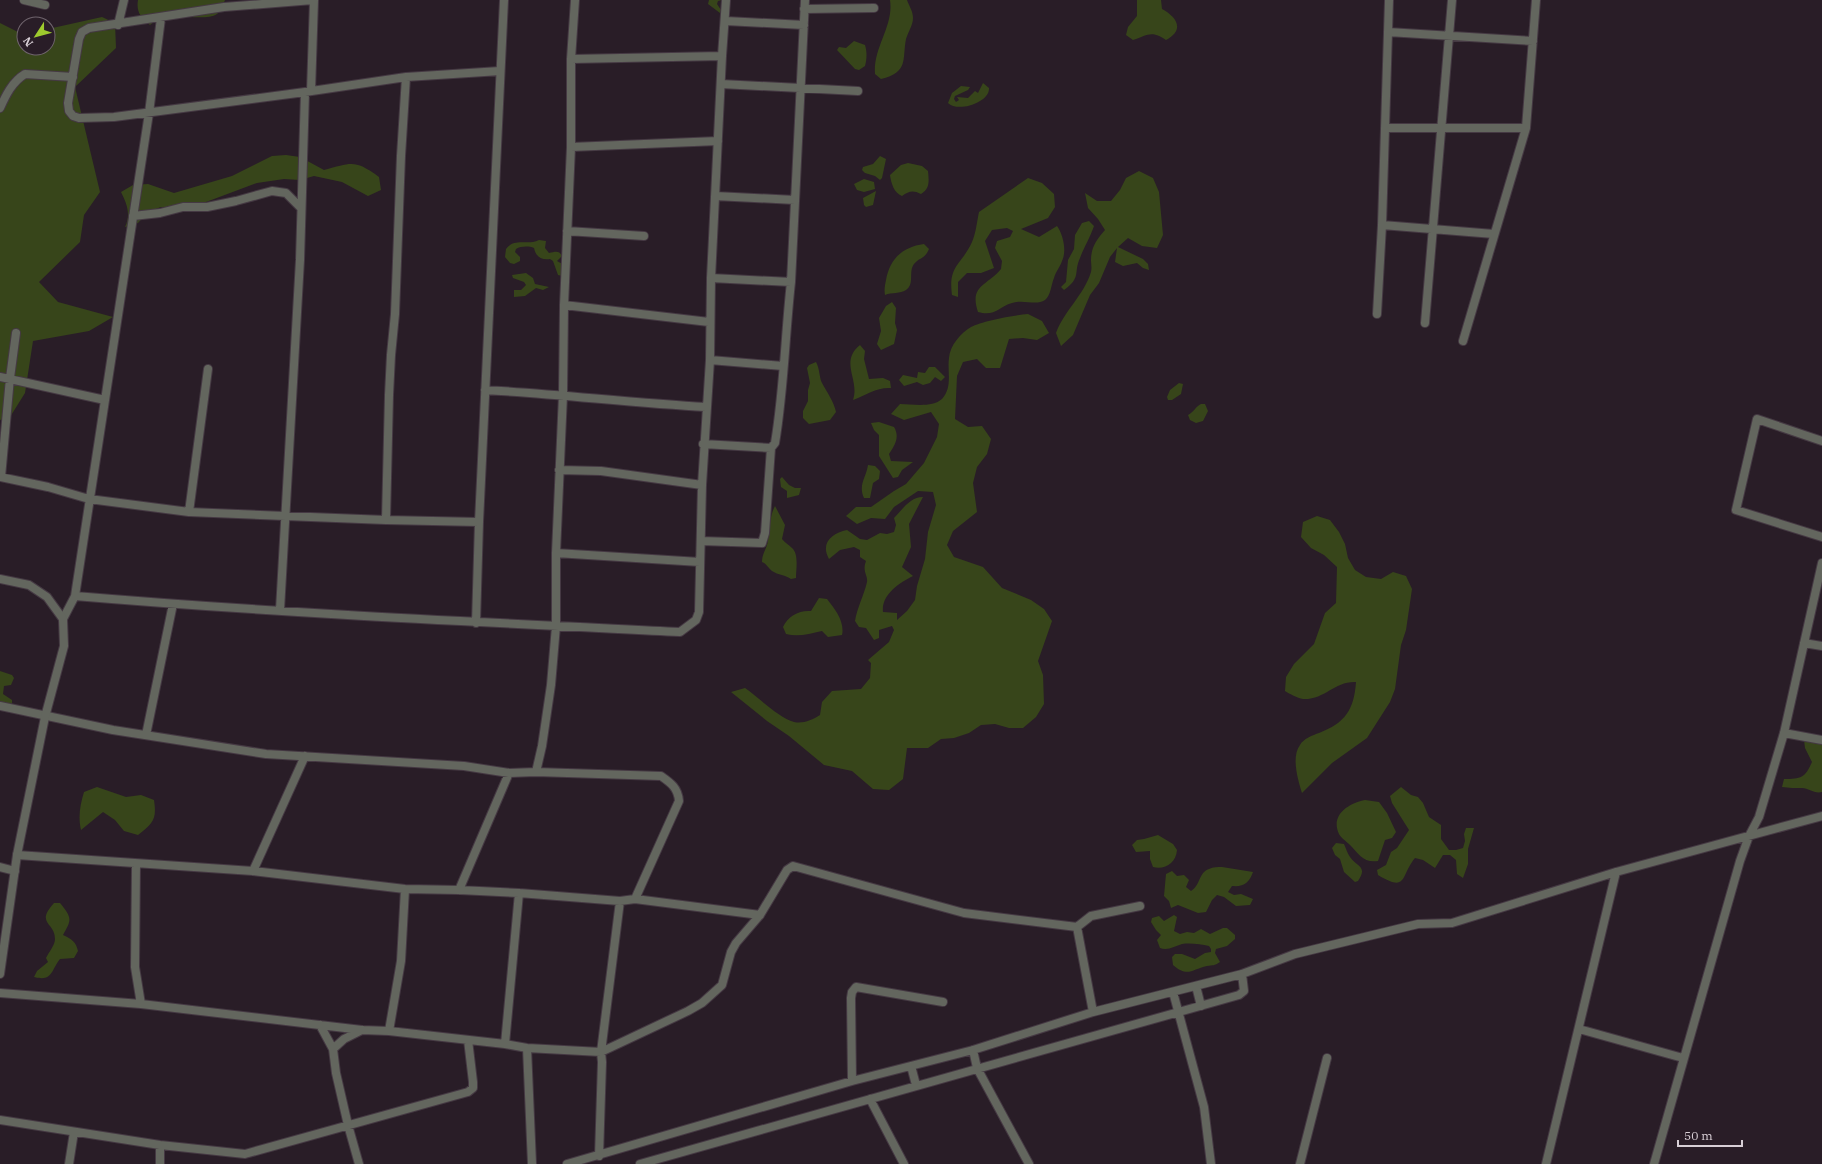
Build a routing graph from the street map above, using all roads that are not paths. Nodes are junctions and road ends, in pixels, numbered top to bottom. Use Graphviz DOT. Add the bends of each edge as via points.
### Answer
graph roads {
  1 [pos="24,0"];
  2 [pos="124,0"];
  3 [pos="314,0"];
  4 [pos="504,0"];
  5 [pos="575,0"];
  6 [pos="726,0"];
  7 [pos="805,0"];
  8 [pos="1389,0"];
  9 [pos="1452,0"];
  10 [pos="1536,0"];
  11 [pos="46,5"];
  12 [pos="874,8"];
  13 [pos="804,9"];
  14 [pos="161,18"];
  15 [pos="726,21"];
  16 [pos="118,25"];
  17 [pos="804,25"];
  18 [pos="1388,32"];
  19 [pos="1449,36"];
  20 [pos="1533,41"];
  21 [pos="722,56"];
  22 [pos="571,59"];
  23 [pos="500,72"];
  24 [pos="73,77"];
  25 [pos="406,77"];
  26 [pos="721,84"];
  27 [pos="801,88"];
  28 [pos="308,91"];
  29 [pos="858,91"];
  30 [pos="0,108"];
  31 [pos="149,113"];
  32 [pos="1385,128"];
  33 [pos="1441,128"];
  34 [pos="1526,128"];
  35 [pos="718,141"];
  36 [pos="571,147"];
  37 [pos="715,196"];
  38 [pos="795,200"];
  39 [pos="301,208"];
  40 [pos="133,216"];
  41 [pos="1382,225"];
  42 [pos="1433,229"];
  43 [pos="567,231"];
  44 [pos="1494,234"];
  45 [pos="644,236"];
  46 [pos="711,278"];
  47 [pos="791,282"];
  48 [pos="564,305"];
  49 [pos="1377,314"];
  50 [pos="710,322"];
  51 [pos="1425,323"];
  52 [pos="16,333"];
  53 [pos="1464,341"];
  54 [pos="710,360"];
  55 [pos="783,366"];
  56 [pos="208,369"];
  57 [pos="0,376"];
  58 [pos="10,378"];
  59 [pos="485,390"];
  60 [pos="563,395"];
  61 [pos="105,400"];
  62 [pos="706,407"];
  63 [pos="1822,441"];
  64 [pos="704,444"];
  65 [pos="771,448"];
  66 [pos="558,470"];
  67 [pos="1,477"];
  68 [pos="702,485"];
  69 [pos="89,499"];
  70 [pos="189,512"];
  71 [pos="286,515"];
  72 [pos="386,520"];
  73 [pos="479,522"];
  74 [pos="1822,536"];
  75 [pos="701,541"];
  76 [pos="556,552"];
  77 [pos="700,562"];
  78 [pos="1822,563"];
  79 [pos="0,579"];
  80 [pos="75,596"];
  81 [pos="173,604"];
  82 [pos="280,610"];
  83 [pos="63,619"];
  84 [pos="476,623"];
  85 [pos="556,626"];
  86 [pos="1804,643"];
  87 [pos="1822,646"];
  88 [pos="0,706"];
  89 [pos="45,716"];
  90 [pos="1784,733"];
  91 [pos="146,735"];
  92 [pos="1822,740"];
  93 [pos="305,756"];
  94 [pos="536,772"];
  95 [pos="509,773"];
  96 [pos="1822,816"];
  97 [pos="1749,836"];
  98 [pos="17,855"];
  99 [pos="136,864"];
  100 [pos="0,867"];
  101 [pos="15,871"];
  102 [pos="253,871"];
  103 [pos="1616,872"];
  104 [pos="405,889"];
  105 [pos="459,890"];
  106 [pos="519,893"];
  107 [pos="635,899"];
  108 [pos="620,902"];
  109 [pos="1140,906"];
  110 [pos="760,915"];
  111 [pos="1077,927"];
  112 [pos="0,974"];
  113 [pos="1242,974"];
  114 [pos="1196,986"];
  115 [pos="1173,992"];
  116 [pos="0,993"];
  117 [pos="943,1002"];
  118 [pos="141,1004"];
  119 [pos="1201,1006"];
  120 [pos="1093,1012"];
  121 [pos="1178,1012"];
  122 [pos="320,1025"];
  123 [pos="1579,1029"];
  124 [pos="362,1030"];
  125 [pos="389,1031"];
  126 [pos="468,1040"];
  127 [pos="505,1044"];
  128 [pos="527,1048"];
  129 [pos="333,1049"];
  130 [pos="973,1050"];
  131 [pos="601,1052"];
  132 [pos="1327,1058"];
  133 [pos="1683,1058"];
  134 [pos="911,1066"];
  135 [pos="977,1068"];
  136 [pos="852,1081"];
  137 [pos="916,1085"];
  138 [pos="870,1099"];
  139 [pos="0,1120"];
  140 [pos="348,1125"];
  141 [pos="74,1132"];
  142 [pos="160,1144"];
  143 [pos="599,1156"];
  144 [pos="658,1162"];
  145 [pos="572,1163"];
  146 [pos="69,1164"];
  147 [pos="160,1164"];
  148 [pos="359,1164"];
  149 [pos="532,1164"];
  150 [pos="640,1164"];
  151 [pos="904,1164"];
  152 [pos="1029,1164"];
  153 [pos="1211,1164"];
  154 [pos="1300,1164"];
  155 [pos="1546,1164"];
  156 [pos="1654,1164"];
  1 -- 11 [label="street"];
  2 -- 16 [label="street"];
  3 -- 14 [label="street" via="224,7"];
  3 -- 28 [label="street"];
  4 -- 23 [label="street"];
  5 -- 22 [label="street"];
  6 -- 15 [label="street"];
  7 -- 13 [label="street"];
  8 -- 18 [label="street"];
  9 -- 19 [label="street"];
  10 -- 20 [label="street"];
  12 -- 13 [label="street"];
  13 -- 17 [label="street"];
  14 -- 16 [label="street"];
  14 -- 31 [label="street"];
  15 -- 17 [label="street"];
  15 -- 21 [label="street"];
  16 -- 24 [label="street" via="89,28 82,32"];
  17 -- 27 [label="street"];
  18 -- 19 [label="street"];
  18 -- 32 [label="street"];
  19 -- 20 [label="street"];
  19 -- 33 [label="street"];
  20 -- 34 [label="street"];
  21 -- 22 [label="street"];
  21 -- 26 [label="street"];
  22 -- 36 [label="street"];
  23 -- 25 [label="street"];
  23 -- 59 [label="street"];
  24 -- 30 [label="street" via="25,74 14,82"];
  24 -- 31 [label="street" via="68,104 73,116 86,118"];
  25 -- 28 [label="street"];
  25 -- 72 [label="street" via="389,395"];
  26 -- 27 [label="street"];
  26 -- 35 [label="street"];
  27 -- 29 [label="street"];
  27 -- 38 [label="street"];
  28 -- 31 [label="street"];
  28 -- 39 [label="street"];
  31 -- 40 [label="street"];
  32 -- 33 [label="street"];
  32 -- 41 [label="street"];
  33 -- 34 [label="street"];
  33 -- 42 [label="street"];
  34 -- 44 [label="street"];
  35 -- 36 [label="street"];
  35 -- 37 [label="street"];
  36 -- 43 [label="street"];
  37 -- 38 [label="street"];
  37 -- 46 [label="street"];
  38 -- 47 [label="street"];
  39 -- 40 [label="street" via="286,193 272,191 207,207 183,207"];
  39 -- 71 [label="street"];
  40 -- 61 [label="street"];
  41 -- 42 [label="street"];
  41 -- 49 [label="street"];
  42 -- 44 [label="street"];
  42 -- 51 [label="street"];
  43 -- 45 [label="street"];
  43 -- 48 [label="street"];
  44 -- 53 [label="street"];
  46 -- 47 [label="street"];
  46 -- 50 [label="street"];
  47 -- 55 [label="street"];
  48 -- 50 [label="street"];
  48 -- 60 [label="street"];
  50 -- 54 [label="street"];
  52 -- 58 [label="street"];
  54 -- 55 [label="street"];
  54 -- 62 [label="street"];
  55 -- 65 [label="street" via="782,396 775,443"];
  56 -- 70 [label="street"];
  57 -- 58 [label="street"];
  58 -- 61 [label="street"];
  58 -- 67 [label="street"];
  59 -- 60 [label="street"];
  59 -- 73 [label="street"];
  60 -- 62 [label="street" via="644,404"];
  60 -- 66 [label="street"];
  61 -- 69 [label="street"];
  62 -- 64 [label="street"];
  63 -- 74 [label="street" via="1757,419 1736,510"];
  64 -- 65 [label="street"];
  64 -- 68 [label="street"];
  65 -- 75 [label="street" via="765,533 762,543"];
  66 -- 68 [label="street" via="601,471"];
  66 -- 76 [label="street"];
  67 -- 69 [label="street"];
  68 -- 75 [label="street"];
  69 -- 70 [label="street"];
  69 -- 80 [label="street"];
  70 -- 71 [label="street"];
  71 -- 72 [label="street"];
  71 -- 82 [label="street"];
  72 -- 73 [label="street"];
  73 -- 84 [label="street"];
  75 -- 77 [label="street"];
  76 -- 77 [label="street"];
  76 -- 85 [label="street"];
  77 -- 85 [label="street" via="700,612 696,620 680,632"];
  78 -- 86 [label="street"];
  79 -- 83 [label="street" via="29,585 47,597"];
  80 -- 81 [label="street"];
  80 -- 83 [label="street"];
  81 -- 82 [label="street" via="222,609"];
  81 -- 91 [label="street"];
  82 -- 84 [label="street"];
  83 -- 89 [label="street" via="64,646"];
  84 -- 85 [label="street"];
  85 -- 94 [label="street" via="551,685"];
  86 -- 87 [label="street"];
  86 -- 90 [label="street"];
  88 -- 89 [label="street"];
  89 -- 91 [label="street"];
  89 -- 98 [label="street"];
  90 -- 92 [label="street"];
  90 -- 97 [label="street" via="1759,817"];
  91 -- 93 [label="street" via="266,754"];
  93 -- 95 [label="street" via="464,766"];
  93 -- 102 [label="street"];
  94 -- 95 [label="street"];
  94 -- 107 [label="street" via="661,776 672,783 678,792 679,800"];
  95 -- 105 [label="street"];
  96 -- 97 [label="street"];
  97 -- 103 [label="street"];
  97 -- 133 [label="street"];
  98 -- 99 [label="street"];
  98 -- 101 [label="street"];
  99 -- 102 [label="street"];
  99 -- 118 [label="street" via="135,968"];
  100 -- 101 [label="street"];
  101 -- 112 [label="street"];
  102 -- 104 [label="street"];
  103 -- 113 [label="street" via="1452,923 1418,924 1295,954"];
  103 -- 123 [label="street"];
  104 -- 105 [label="street"];
  104 -- 125 [label="street" via="401,961"];
  105 -- 106 [label="street"];
  106 -- 108 [label="street"];
  106 -- 127 [label="street"];
  107 -- 108 [label="street"];
  107 -- 110 [label="street"];
  108 -- 131 [label="street"];
  109 -- 111 [label="street" via="1091,916"];
  110 -- 111 [label="street" via="787,870 793,866 964,913"];
  110 -- 131 [label="street" via="734,948 719,989 688,1011"];
  111 -- 120 [label="street"];
  113 -- 114 [label="street"];
  113 -- 119 [label="street" via="1242,994"];
  114 -- 115 [label="street"];
  114 -- 119 [label="street"];
  115 -- 120 [label="street"];
  115 -- 121 [label="street"];
  116 -- 118 [label="street"];
  117 -- 136 [label="street" via="856,988 851,998"];
  118 -- 122 [label="street"];
  119 -- 121 [label="street"];
  120 -- 130 [label="street"];
  121 -- 135 [label="street"];
  121 -- 153 [label="street" via="1204,1108"];
  122 -- 124 [label="street"];
  122 -- 129 [label="street"];
  123 -- 133 [label="street"];
  123 -- 155 [label="street"];
  124 -- 125 [label="street"];
  124 -- 129 [label="street" via="344,1039"];
  125 -- 126 [label="street"];
  126 -- 127 [label="street"];
  126 -- 140 [label="street" via="474,1082 473,1088 468,1092"];
  127 -- 128 [label="street"];
  128 -- 131 [label="street"];
  128 -- 149 [label="street"];
  129 -- 140 [label="street"];
  130 -- 134 [label="street"];
  130 -- 135 [label="street"];
  131 -- 143 [label="street"];
  132 -- 154 [label="street"];
  133 -- 156 [label="street"];
  134 -- 136 [label="street"];
  134 -- 137 [label="street"];
  135 -- 137 [label="street"];
  135 -- 152 [label="street"];
  136 -- 143 [label="street"];
  137 -- 138 [label="street"];
  138 -- 144 [label="street"];
  138 -- 151 [label="street"];
  139 -- 141 [label="street"];
  140 -- 142 [label="street" via="245,1154"];
  140 -- 148 [label="street"];
  141 -- 142 [label="street"];
  141 -- 146 [label="street"];
  142 -- 147 [label="street"];
  143 -- 145 [label="street"];
  144 -- 150 [label="street"];
}
